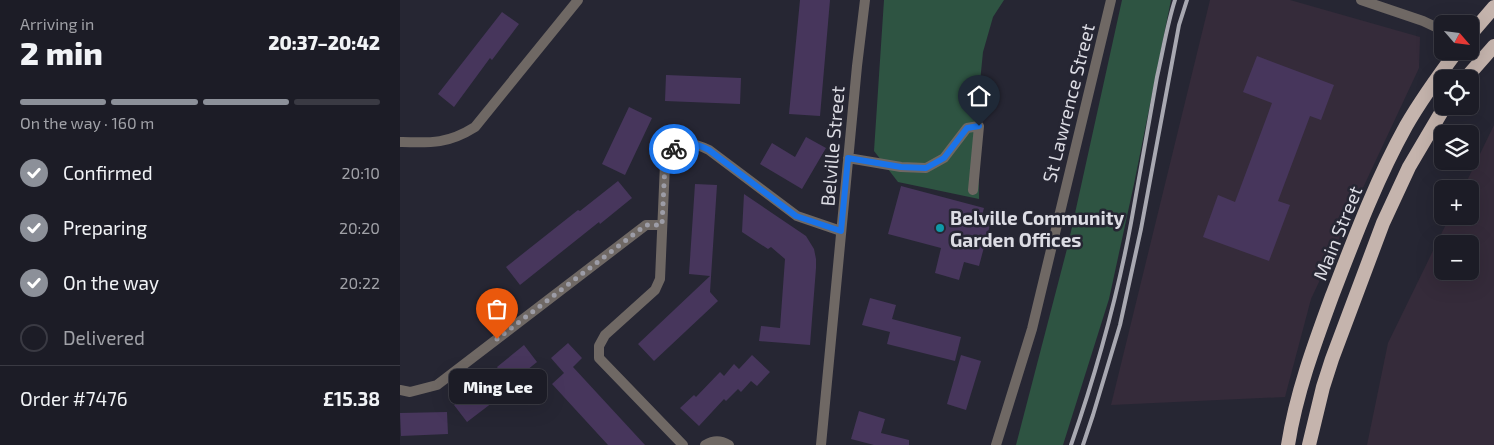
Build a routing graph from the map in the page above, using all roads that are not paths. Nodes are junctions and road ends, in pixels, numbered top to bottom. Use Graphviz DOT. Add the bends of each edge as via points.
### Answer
graph roads {
  1 [pos="578,0"];
  2 [pos="864,0"];
  3 [pos="1111,0"];
  4 [pos="1361,0"];
  5 [pos="1494,7"];
  6 [pos="1479,24"];
  7 [pos="1434,26"];
  8 [pos="1494,46"];
  9 [pos="1450,60"];
  10 [pos="1473,70"];
  11 [pos="1440,115"];
  12 [pos="400,142"];
  13 [pos="848,158"];
  14 [pos="973,190"];
  15 [pos="662,225"];
  16 [pos="841,231"];
  17 [pos="400,390"];
  18 [pos="683,445"];
  19 [pos="705,445"];
  20 [pos="729,445"];
  21 [pos="821,445"];
  22 [pos="996,445"];
  23 [pos="1288,445"];
  24 [pos="1309,445"];
  1 -- 12 [label="street" via="475,127 459,137 432,143"];
  2 -- 13 [label="street, Belville Street"];
  3 -- 22 [label="street, St Lawrence Street" via="1032,330"];
  4 -- 7 [label="street"];
  5 -- 6 [label="highway"];
  8 -- 10 [label="highway"];
  9 -- 23 [label="highway, Main Street" via="1410,119 1370,200 1307,367"];
  11 -- 24 [label="highway, Main Street" via="1409,167 1383,223 1332,359"];
  13 -- 14 [label="street" via="926,168 944,158 967,128 979,126"];
  13 -- 16 [label="street, Belville Street"];
  15 -- 16 [label="street" via="665,164 672,150 682,144 696,144 709,150 796,216"];
  15 -- 17 [label="street" via="646,225 437,385 410,392"];
  15 -- 18 [label="street" via="660,279 655,290 605,335 599,346 599,358"];
  16 -- 21 [label="street, Belville Street"];
  19 -- 20 [label="street" via="718,441"];
}
